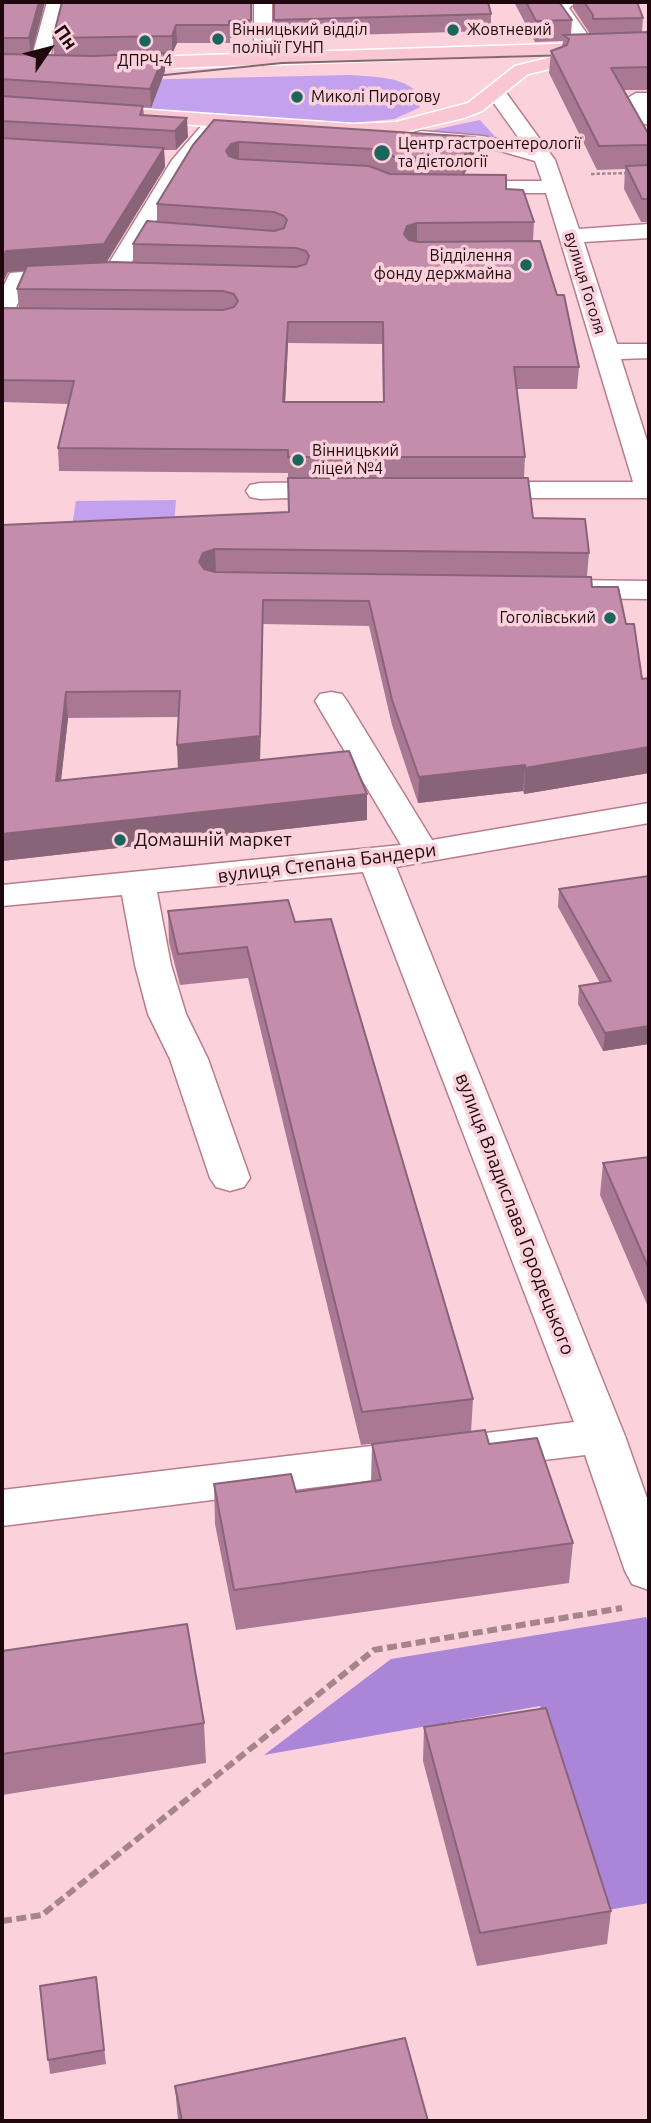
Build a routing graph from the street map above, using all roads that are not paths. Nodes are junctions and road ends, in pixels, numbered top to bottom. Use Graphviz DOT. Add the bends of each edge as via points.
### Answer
graph roads {
  1 [pos="56,2"];
  2 [pos="263,2"];
  3 [pos="566,2"];
  4 [pos="581,38"];
  5 [pos="649,46"];
  6 [pos="409,58"];
  7 [pos="263,59"];
  8 [pos="649,60"];
  9 [pos="556,62"];
  10 [pos="36,65"];
  11 [pos="68,65"];
  12 [pos="93,65"];
  13 [pos="465,66"];
  14 [pos="461,89"];
  15 [pos="495,91"];
  16 [pos="649,99"];
  17 [pos="475,107"];
  18 [pos="111,113"];
  19 [pos="649,119"];
  20 [pos="216,121"];
  21 [pos="353,130"];
  22 [pos="516,147"];
  23 [pos="541,156"];
  24 [pos="155,158"];
  25 [pos="182,160"];
  26 [pos="429,187"];
  27 [pos="552,187"];
  28 [pos="649,231"];
  29 [pos="137,232"];
  30 [pos="164,234"];
  31 [pos="567,246"];
  32 [pos="114,273"];
  33 [pos="142,274"];
  34 [pos="2,318"];
  35 [pos="30,320"];
  36 [pos="649,351"];
  37 [pos="606,352"];
  38 [pos="649,489"];
  39 [pos="370,490"];
  40 [pos="452,490"];
  41 [pos="260,491"];
  42 [pos="546,589"];
  43 [pos="649,590"];
  44 [pos="331,701"];
  45 [pos="370,762"];
  46 [pos="271,773"];
  47 [pos="649,813"];
  48 [pos="422,852"];
  49 [pos="376,860"];
  50 [pos="138,885"];
  51 [pos="2,897"];
  52 [pos="230,1178"];
  53 [pos="602,1436"];
  54 [pos="2,1508"];
  55 [pos="642,1588"];
  1 -- 10 [label="street"];
  2 -- 7 [label="street"];
  3 -- 4 [label="street" via="559,5"];
  5 -- 13 [label="main road"];
  6 -- 7 [label="main road" via="330,64"];
  6 -- 13 [label="main road"];
  6 -- 13 [label="main road"];
  7 -- 12 [label="main road"];
  8 -- 9 [label="main road"];
  9 -- 13 [label="main road"];
  9 -- 15 [label="main road" via="522,70"];
  10 -- 11 [label="main road"];
  13 -- 15 [label="main road"];
  14 -- 17 [label="main road"];
  15 -- 17 [label="main road"];
  15 -- 23 [label="street, вулиця Гоголя"];
  16 -- 19 [label="street" via="636,99"];
  17 -- 21 [label="main road" via="418,125"];
  17 -- 22 [label="street"];
  18 -- 20 [label="main road"];
  20 -- 21 [label="main road"];
  20 -- 25 [label="street"];
  21 -- 22 [label="street"];
  22 -- 23 [label="street"];
  23 -- 27 [label="street, вулиця Гоголя"];
  24 -- 25 [label="street"];
  25 -- 29 [label="street"];
  26 -- 27 [label="street"];
  27 -- 31 [label="street, вулиця Гоголя"];
  28 -- 31 [label="street"];
  29 -- 30 [label="street"];
  29 -- 32 [label="street"];
  31 -- 37 [label="street, вулиця Гоголя"];
  32 -- 33 [label="street"];
  32 -- 34 [label="street" via="18,278"];
  34 -- 35 [label="street"];
  36 -- 37 [label="street"];
  37 -- 38 [label="street, вулиця Гоголя"];
  38 -- 40 [label="street"];
  39 -- 41 [label="street"];
  42 -- 43 [label="street"];
  44 -- 45 [label="street"];
  45 -- 46 [label="street"];
  45 -- 48 [label="street"];
  47 -- 48 [label="street, вулиця Степана Бандери"];
  48 -- 49 [label="street, вулиця Степана Бандери"];
  49 -- 50 [label="street, вулиця Степана Бандери"];
  49 -- 53 [label="street, вулиця Владислава Городецького"];
  50 -- 51 [label="street, вулиця Степана Бандери"];
  50 -- 52 [label="street" via="167,1013 189,1059"];
  53 -- 54 [label="street"];
  53 -- 55 [label="street, вулиця Владислава Городецького"];
}
